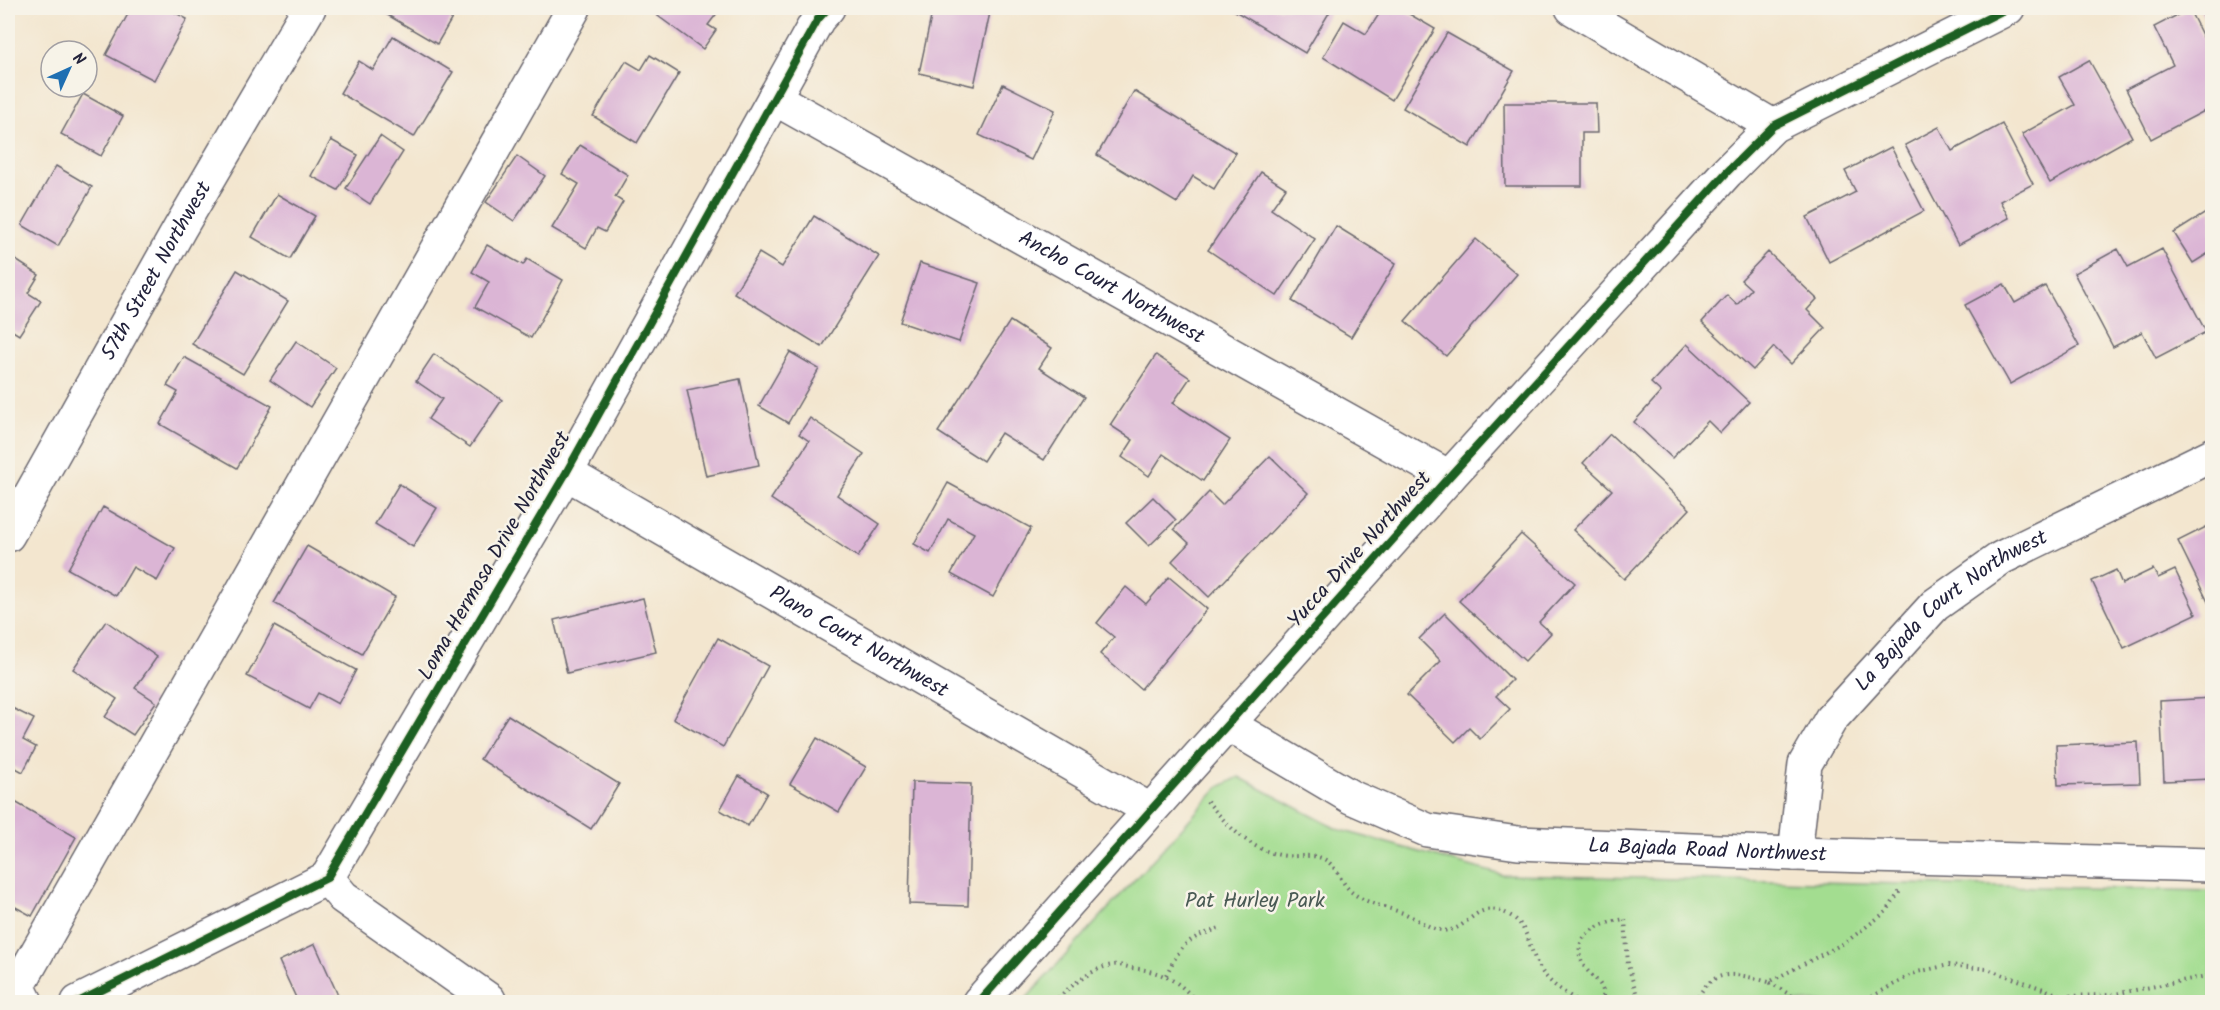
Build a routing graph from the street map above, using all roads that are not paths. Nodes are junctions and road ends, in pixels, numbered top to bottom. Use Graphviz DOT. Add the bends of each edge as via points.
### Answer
graph roads {
  1 [pos="309,8"];
  2 [pos="574,8"];
  3 [pos="828,8"];
  4 [pos="1572,8"];
  5 [pos="2008,8"];
  6 [pos="774,98"];
  7 [pos="1773,126"];
  8 [pos="2212,455"];
  9 [pos="566,473"];
  10 [pos="1449,477"];
  11 [pos="8,536"];
  12 [pos="1229,725"];
  13 [pos="1150,810"];
  14 [pos="1795,854"];
  15 [pos="2212,865"];
  16 [pos="327,878"];
  17 [pos="489,1000"];
  18 [pos="26,1002"];
  19 [pos="78,1002"];
  20 [pos="979,1002"];
  1 -- 11 [label="street, 57th Street Northwest" via="180,228"];
  2 -- 18 [label="street" via="18,986"];
  3 -- 6 [label="street, Loma Hermosa Drive Northwest"];
  4 -- 7 [label="street"];
  5 -- 7 [label="street, Yucca Drive Northwest"];
  6 -- 9 [label="street, Loma Hermosa Drive Northwest"];
  6 -- 10 [label="street, Ancho Court Northwest"];
  7 -- 10 [label="street, Yucca Drive Northwest"];
  8 -- 14 [label="street, La Bajada Court Northwest" via="2001,558 1935,605 1831,719 1805,764"];
  9 -- 13 [label="street, Plano Court Northwest"];
  9 -- 16 [label="street, Loma Hermosa Drive Northwest"];
  10 -- 12 [label="street, Yucca Drive Northwest"];
  12 -- 13 [label="street, Yucca Drive Northwest"];
  12 -- 14 [label="street, La Bajada Road Northwest" via="1351,797 1428,830 1518,843"];
  13 -- 20 [label="street, Yucca Drive Northwest"];
  14 -- 15 [label="street, La Bajada Road Northwest"];
  16 -- 17 [label="street" via="344,897"];
  16 -- 19 [label="street"];
}
